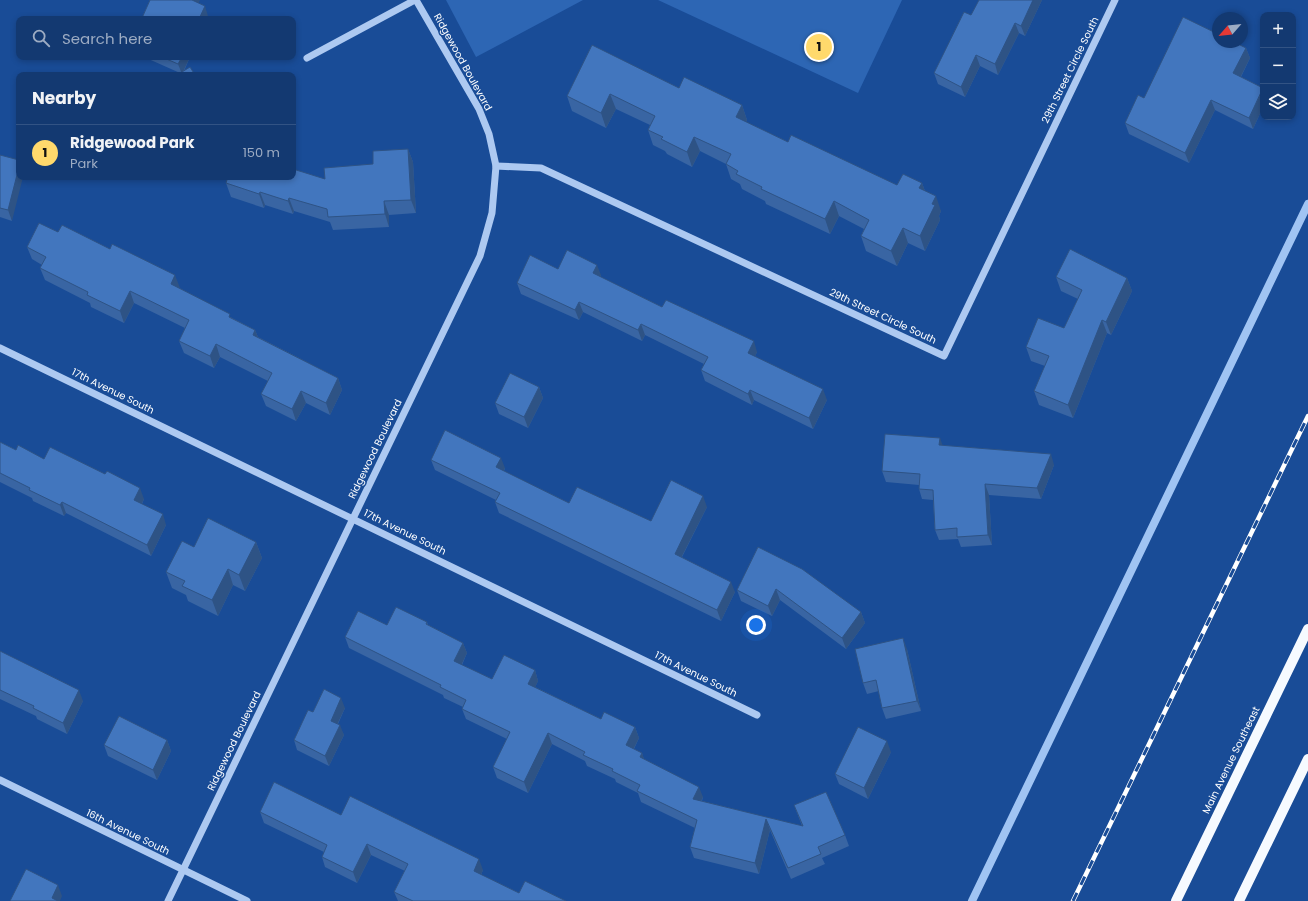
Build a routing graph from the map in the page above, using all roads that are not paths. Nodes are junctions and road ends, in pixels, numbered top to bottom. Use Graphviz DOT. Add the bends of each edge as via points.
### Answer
graph roads {
  1 [pos="416,0"];
  2 [pos="1115,0"];
  3 [pos="307,58"];
  4 [pos="496,166"];
  5 [pos="0,348"];
  6 [pos="353,517"];
  7 [pos="1308,629"];
  8 [pos="758,715"];
  9 [pos="1308,759"];
  10 [pos="0,780"];
  11 [pos="183,869"];
  12 [pos="168,901"];
  13 [pos="247,901"];
  14 [pos="1176,901"];
  15 [pos="1239,901"];
  1 -- 3 [label="street"];
  1 -- 4 [label="street, Ridgewood Boulevard" via="480,108"];
  2 -- 4 [label="street, 29th Street Circle South" via="944,356 541,168"];
  4 -- 6 [label="street, Ridgewood Boulevard" via="492,213 480,256"];
  5 -- 6 [label="street, 17th Avenue South"];
  6 -- 8 [label="street, 17th Avenue South"];
  6 -- 11 [label="street, Ridgewood Boulevard"];
  7 -- 14 [label="main road, Main Avenue Southeast"];
  9 -- 15 [label="main road"];
  10 -- 11 [label="street, 16th Avenue South"];
  11 -- 12 [label="street, Ridgewood Boulevard"];
  11 -- 13 [label="street, 16th Avenue South"];
}
